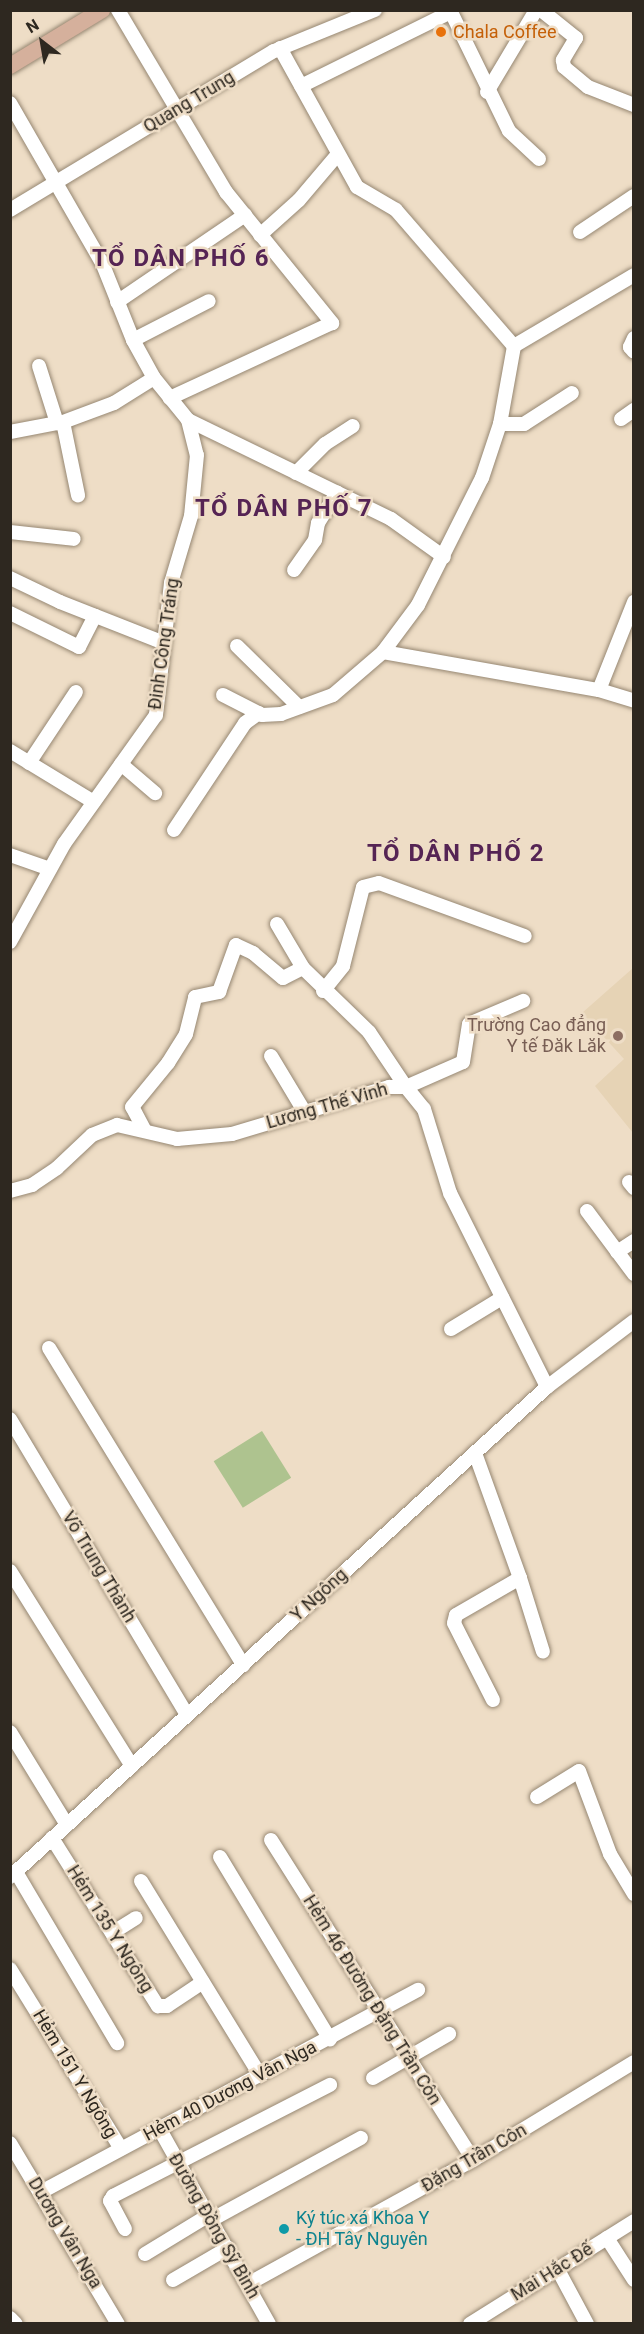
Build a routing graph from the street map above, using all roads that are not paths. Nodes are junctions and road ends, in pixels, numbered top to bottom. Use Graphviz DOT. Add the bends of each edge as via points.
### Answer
graph roads {
  1 [pos="118,10"];
  2 [pos="375,10"];
  3 [pos="536,10"];
  4 [pos="541,10"];
  5 [pos="99,11"];
  6 [pos="280,48"];
  7 [pos="10,66"];
  8 [pos="301,86"];
  9 [pos="487,92"];
  10 [pos="10,103"];
  11 [pos="633,105"];
  12 [pos="177,108"];
  13 [pos="339,154"];
  14 [pos="539,159"];
  15 [pos="55,183"];
  16 [pos="633,196"];
  17 [pos="10,210"];
  18 [pos="245,215"];
  19 [pos="580,232"];
  20 [pos="260,234"];
  21 [pos="633,275"];
  22 [pos="209,301"];
  23 [pos="117,302"];
  24 [pos="633,338"];
  25 [pos="133,340"];
  26 [pos="514,346"];
  27 [pos="633,352"];
  28 [pos="39,366"];
  29 [pos="154,378"];
  30 [pos="572,393"];
  31 [pos="170,398"];
  32 [pos="633,410"];
  33 [pos="621,419"];
  34 [pos="188,420"];
  35 [pos="60,423"];
  36 [pos="500,424"];
  37 [pos="353,426"];
  38 [pos="10,432"];
  39 [pos="296,472"];
  40 [pos="337,493"];
  41 [pos="78,495"];
  42 [pos="10,532"];
  43 [pos="74,539"];
  44 [pos="444,557"];
  45 [pos="294,570"];
  46 [pos="10,578"];
  47 [pos="633,602"];
  48 [pos="10,613"];
  49 [pos="95,616"];
  50 [pos="164,642"];
  51 [pos="237,646"];
  52 [pos="383,652"];
  53 [pos="599,690"];
  54 [pos="76,692"];
  55 [pos="223,695"];
  56 [pos="633,701"];
  57 [pos="299,707"];
  58 [pos="259,713"];
  59 [pos="10,751"];
  60 [pos="29,763"];
  61 [pos="121,764"];
  62 [pos="155,793"];
  63 [pos="94,802"];
  64 [pos="174,830"];
  65 [pos="10,855"];
  66 [pos="50,869"];
  67 [pos="277,924"];
  68 [pos="525,936"];
  69 [pos="10,942"];
  70 [pos="303,968"];
  71 [pos="323,991"];
  72 [pos="523,1001"];
  73 [pos="271,1056"];
  74 [pos="406,1087"];
  75 [pos="304,1111"];
  76 [pos="145,1131"];
  77 [pos="10,1191"];
  78 [pos="587,1211"];
  79 [pos="633,1240"];
  80 [pos="617,1252"];
  81 [pos="633,1274"];
  82 [pos="502,1298"];
  83 [pos="633,1321"];
  84 [pos="451,1329"];
  85 [pos="49,1348"];
  86 [pos="547,1387"];
  87 [pos="10,1419"];
  88 [pos="475,1453"];
  89 [pos="10,1571"];
  90 [pos="520,1578"];
  91 [pos="543,1652"];
  92 [pos="243,1665"];
  93 [pos="493,1701"];
  94 [pos="188,1715"];
  95 [pos="10,1732"];
  96 [pos="132,1766"];
  97 [pos="537,1797"];
  98 [pos="67,1825"];
  99 [pos="52,1838"];
  100 [pos="271,1840"];
  101 [pos="220,1857"];
  102 [pos="13,1874"];
  103 [pos="141,1881"];
  104 [pos="633,1894"];
  105 [pos="136,1918"];
  106 [pos="112,1933"];
  107 [pos="10,1969"];
  108 [pos="203,1982"];
  109 [pos="418,1990"];
  110 [pos="378,2011"];
  111 [pos="450,2034"];
  112 [pos="330,2039"];
  113 [pos="117,2043"];
  114 [pos="407,2057"];
  115 [pos="633,2062"];
  116 [pos="260,2075"];
  117 [pos="373,2078"];
  118 [pos="330,2085"];
  119 [pos="159,2128"];
  120 [pos="361,2138"];
  121 [pos="10,2143"];
  122 [pos="121,2149"];
  123 [pos="473,2160"];
  124 [pos="179,2163"];
  125 [pos="41,2192"];
  126 [pos="210,2217"];
  127 [pos="633,2221"];
  128 [pos="125,2229"];
  129 [pos="607,2238"];
  130 [pos="228,2248"];
  131 [pos="145,2254"];
  132 [pos="557,2268"];
  133 [pos="173,2280"];
  134 [pos="633,2280"];
  135 [pos="248,2284"];
  136 [pos="10,2318"];
  137 [pos="16,2324"];
  138 [pos="118,2324"];
  139 [pos="269,2324"];
  140 [pos="470,2324"];
  141 [pos="587,2324"];
  1 -- 12 [label="street"];
  2 -- 6 [label="street, Quang Trung"];
  3 -- 9 [label="street"];
  4 -- 11 [label="street" via="576,38 562,60 564,67 588,87"];
  5 -- 7 [label="main road"];
  6 -- 8 [label="street"];
  6 -- 12 [label="street, Quang Trung"];
  8 -- 9 [label="street" via="451,12"];
  8 -- 13 [label="street"];
  9 -- 14 [label="street" via="509,132"];
  10 -- 15 [label="street, Đinh Công Tráng"];
  12 -- 15 [label="street, Quang Trung"];
  12 -- 18 [label="street" via="226,192"];
  13 -- 20 [label="street" via="298,200"];
  13 -- 26 [label="street" via="357,187 396,210"];
  15 -- 17 [label="street, Quang Trung"];
  15 -- 23 [label="street, Đinh Công Tráng" via="103,265"];
  16 -- 19 [label="street"];
  18 -- 20 [label="street"];
  18 -- 23 [label="street"];
  20 -- 31 [label="street" via="332,323"];
  21 -- 26 [label="street"];
  22 -- 25 [label="street"];
  23 -- 25 [label="street, Đinh Công Tráng"];
  24 -- 27 [label="street"];
  25 -- 29 [label="street, Đinh Công Tráng"];
  26 -- 36 [label="street"];
  28 -- 35 [label="street"];
  29 -- 31 [label="street, Đinh Công Tráng"];
  29 -- 35 [label="street" via="114,403"];
  30 -- 36 [label="street" via="524,424"];
  31 -- 34 [label="street, Đinh Công Tráng"];
  32 -- 33 [label="street"];
  34 -- 39 [label="street"];
  34 -- 50 [label="street, Đinh Công Tráng" via="197,455 191,516 171,584"];
  35 -- 38 [label="street"];
  35 -- 41 [label="street"];
  36 -- 44 [label="street" via="482,478"];
  37 -- 39 [label="street" via="325,444"];
  39 -- 40 [label="street"];
  40 -- 44 [label="street" via="391,519"];
  40 -- 45 [label="street" via="318,523 315,540"];
  42 -- 43 [label="street"];
  44 -- 52 [label="street" via="418,605"];
  46 -- 49 [label="street"];
  47 -- 53 [label="street"];
  48 -- 49 [label="street" via="79,647"];
  49 -- 50 [label="street"];
  50 -- 61 [label="street, Đinh Công Tráng" via="156,715"];
  51 -- 57 [label="street"];
  52 -- 53 [label="street"];
  52 -- 57 [label="street" via="333,695"];
  53 -- 56 [label="street"];
  54 -- 60 [label="street"];
  55 -- 58 [label="street"];
  57 -- 58 [label="street" via="281,714"];
  58 -- 64 [label="street" via="245,723"];
  59 -- 60 [label="street"];
  60 -- 63 [label="street"];
  61 -- 62 [label="street"];
  61 -- 63 [label="street, Đinh Công Tráng"];
  63 -- 66 [label="street, Đinh Công Tráng"];
  65 -- 66 [label="street"];
  66 -- 69 [label="street, Đinh Công Tráng"];
  67 -- 70 [label="street"];
  68 -- 71 [label="street" via="379,883 363,887 343,966"];
  70 -- 71 [label="street"];
  70 -- 76 [label="street" via="283,978 246,948 236,945 219,992 195,997 186,1034 132,1107"];
  71 -- 74 [label="street" via="369,1032"];
  72 -- 74 [label="street" via="469,1024 463,1062"];
  73 -- 75 [label="street"];
  74 -- 75 [label="street, Lương Thế Vinh" via="389,1087"];
  74 -- 82 [label="street, Lương Thế Vinh" via="424,1109 450,1193"];
  75 -- 76 [label="street, Lương Thế Vinh" via="232,1134 177,1139"];
  76 -- 77 [label="street, Lương Thế Vinh" via="117,1125 92,1134 57,1168 32,1185"];
  78 -- 80 [label="street"];
  79 -- 80 [label="street"];
  80 -- 81 [label="street"];
  82 -- 84 [label="street"];
  82 -- 86 [label="street, Lương Thế Vinh"];
  83 -- 86 [label="street, Y Ngông"];
  85 -- 92 [label="street"];
  86 -- 88 [label="street, Y Ngông"];
  87 -- 94 [label="street, Võ Trung Thành"];
  88 -- 90 [label="street"];
  88 -- 92 [label="street, Y Ngông"];
  89 -- 96 [label="street"];
  90 -- 91 [label="street"];
  90 -- 93 [label="street" via="456,1615 454,1623"];
  92 -- 94 [label="street, Y Ngông"];
  94 -- 96 [label="street, Y Ngông"];
  95 -- 98 [label="street"];
  96 -- 98 [label="street, Y Ngông"];
  97 -- 104 [label="street" via="579,1771 610,1854"];
  98 -- 99 [label="street, Y Ngông"];
  99 -- 102 [label="street, Y Ngông"];
  99 -- 106 [label="street, Hẻm 135 Y Ngông"];
  100 -- 110 [label="street, Hẻm 46 Đường Đặng Trần Côn"];
  101 -- 112 [label="street"];
  102 -- 113 [label="street"];
  103 -- 108 [label="street"];
  105 -- 106 [label="street"];
  106 -- 108 [label="street, Hẻm 135 Y Ngông" via="160,2008"];
  107 -- 122 [label="street, Hẻm 151 Y Ngông"];
  108 -- 116 [label="street"];
  109 -- 110 [label="street, Hẻm 40 Dương Vân Nga"];
  110 -- 112 [label="street, Hẻm 40 Dương Vân Nga"];
  110 -- 114 [label="street, Hẻm 46 Đường Đặng Trần Côn"];
  111 -- 114 [label="street"];
  112 -- 116 [label="street, Hẻm 40 Dương Vân Nga"];
  114 -- 117 [label="street"];
  114 -- 123 [label="street, Hẻm 46 Đường Đặng Trần Côn"];
  115 -- 123 [label="street, Đặng Trần Côn"];
  116 -- 119 [label="street, Hẻm 40 Dương Vân Nga"];
  118 -- 124 [label="street"];
  119 -- 122 [label="street, Hẻm 40 Dương Vân Nga"];
  119 -- 124 [label="street, Đường Đồng Sỹ Bình"];
  120 -- 126 [label="street"];
  121 -- 125 [label="street, Dương Vân Nga"];
  122 -- 125 [label="street, Hẻm 40 Dương Vân Nga"];
  123 -- 135 [label="street, Đặng Trần Côn"];
  124 -- 126 [label="street, Đường Đồng Sỹ Bình"];
  124 -- 128 [label="street" via="111,2197"];
  125 -- 138 [label="street, Dương Vân Nga"];
  126 -- 130 [label="street, Đường Đồng Sỹ Bình"];
  126 -- 131 [label="street"];
  127 -- 129 [label="street, Mai Hắc Đế"];
  129 -- 132 [label="street, Mai Hắc Đế"];
  129 -- 134 [label="street"];
  130 -- 133 [label="street"];
  130 -- 135 [label="street, Đường Đồng Sỹ Bình"];
  132 -- 140 [label="street, Mai Hắc Đế"];
  132 -- 141 [label="street"];
  135 -- 139 [label="street, Đường Đồng Sỹ Bình"];
  136 -- 137 [label="street"];
}
